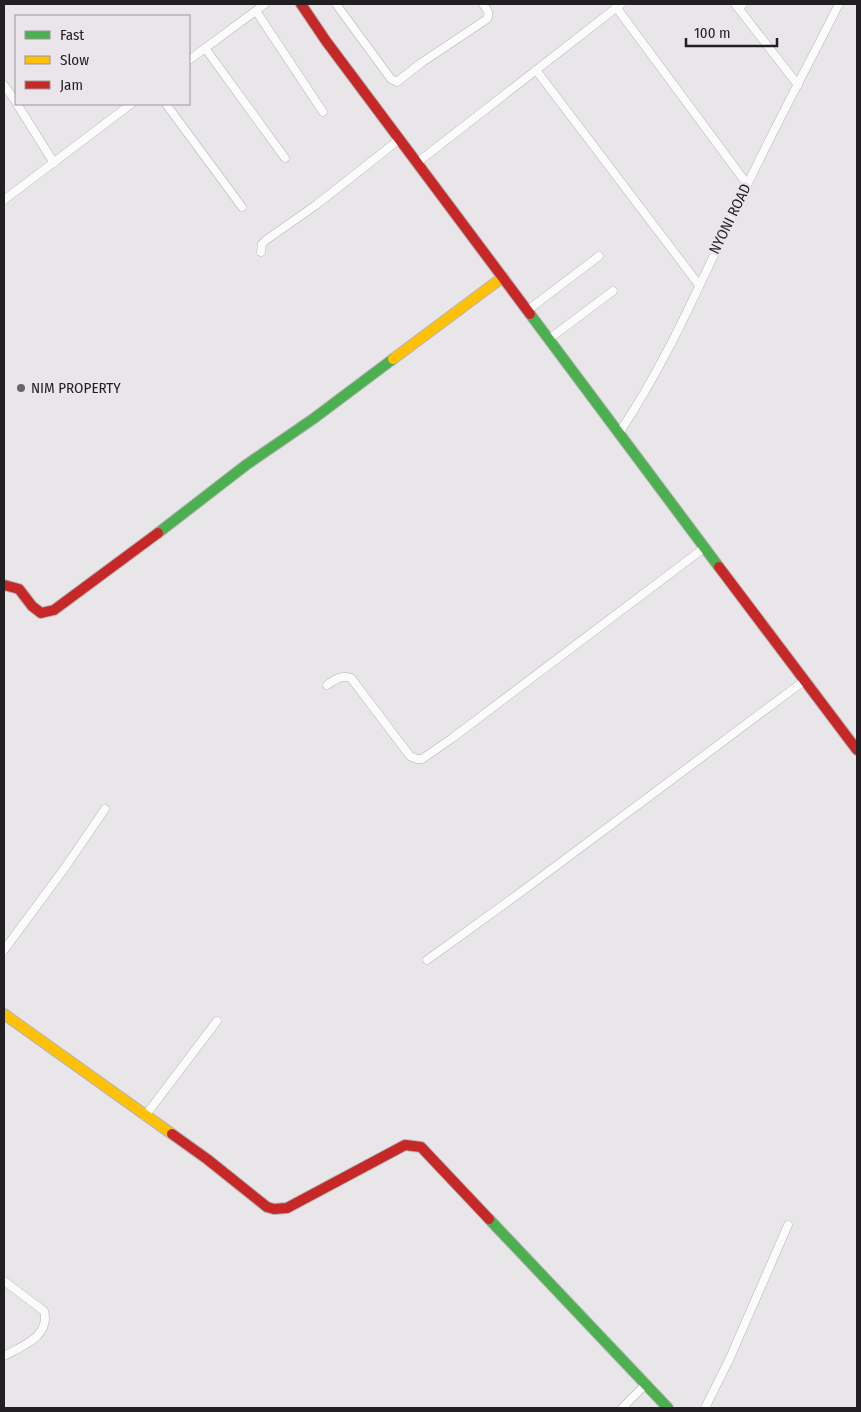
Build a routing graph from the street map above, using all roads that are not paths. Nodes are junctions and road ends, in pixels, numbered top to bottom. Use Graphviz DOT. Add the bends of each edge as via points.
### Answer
graph roads {
  1 [pos="265,4"];
  2 [pos="301,4"];
  3 [pos="336,4"];
  4 [pos="483,4"];
  5 [pos="839,4"];
  6 [pos="618,6"];
  7 [pos="739,6"];
  8 [pos="256,11"];
  9 [pos="205,48"];
  10 [pos="190,59"];
  11 [pos="536,70"];
  12 [pos="4,85"];
  13 [pos="798,85"];
  14 [pos="15,100"];
  15 [pos="18,105"];
  16 [pos="130,105"];
  17 [pos="167,105"];
  18 [pos="323,112"];
  19 [pos="400,139"];
  20 [pos="285,158"];
  21 [pos="418,162"];
  22 [pos="54,163"];
  23 [pos="747,184"];
  24 [pos="4,200"];
  25 [pos="242,207"];
  26 [pos="261,252"];
  27 [pos="599,256"];
  28 [pos="503,277"];
  29 [pos="699,285"];
  30 [pos="614,291"];
  31 [pos="528,310"];
  32 [pos="549,339"];
  33 [pos="619,433"];
  34 [pos="704,548"];
  35 [pos="5,587"];
  36 [pos="804,681"];
  37 [pos="327,685"];
  38 [pos="857,750"];
  39 [pos="105,809"];
  40 [pos="4,950"];
  41 [pos="427,960"];
  42 [pos="4,1014"];
  43 [pos="217,1021"];
  44 [pos="145,1116"];
  45 [pos="788,1225"];
  46 [pos="4,1281"];
  47 [pos="4,1356"];
  48 [pos="646,1384"];
  49 [pos="622,1408"];
  50 [pos="668,1408"];
  51 [pos="705,1408"];
  1 -- 8 [label="street"];
  2 -- 19 [label="street"];
  3 -- 4 [label="street" via="391,79 397,82 487,19 488,12"];
  5 -- 13 [label="street, NYONI ROAD"];
  6 -- 11 [label="street"];
  6 -- 23 [label="street"];
  7 -- 13 [label="street"];
  8 -- 9 [label="street"];
  8 -- 18 [label="street"];
  9 -- 10 [label="street"];
  9 -- 20 [label="street"];
  11 -- 21 [label="street"];
  11 -- 29 [label="street"];
  12 -- 14 [label="street"];
  13 -- 23 [label="street, NYONI ROAD"];
  15 -- 22 [label="street"];
  16 -- 22 [label="street"];
  17 -- 25 [label="street"];
  19 -- 21 [label="street"];
  19 -- 26 [label="street" via="266,240"];
  21 -- 28 [label="street"];
  22 -- 24 [label="street"];
  23 -- 29 [label="street, NYONI ROAD"];
  27 -- 31 [label="street"];
  28 -- 31 [label="street"];
  28 -- 35 [label="street" via="54,610 41,613 18,590"];
  29 -- 33 [label="street, NYONI ROAD" via="671,344"];
  30 -- 32 [label="street"];
  31 -- 32 [label="street"];
  32 -- 33 [label="street"];
  33 -- 34 [label="street"];
  34 -- 36 [label="street"];
  34 -- 37 [label="street" via="422,759 410,756 351,678 344,676"];
  36 -- 38 [label="street"];
  36 -- 41 [label="street"];
  39 -- 40 [label="street"];
  42 -- 44 [label="street"];
  43 -- 44 [label="street"];
  44 -- 48 [label="street" via="268,1208 274,1209 287,1208 405,1145 421,1147"];
  45 -- 51 [label="street"];
  46 -- 47 [label="street" via="44,1311 46,1322 30,1342"];
  48 -- 49 [label="street"];
  48 -- 50 [label="street"];
}
